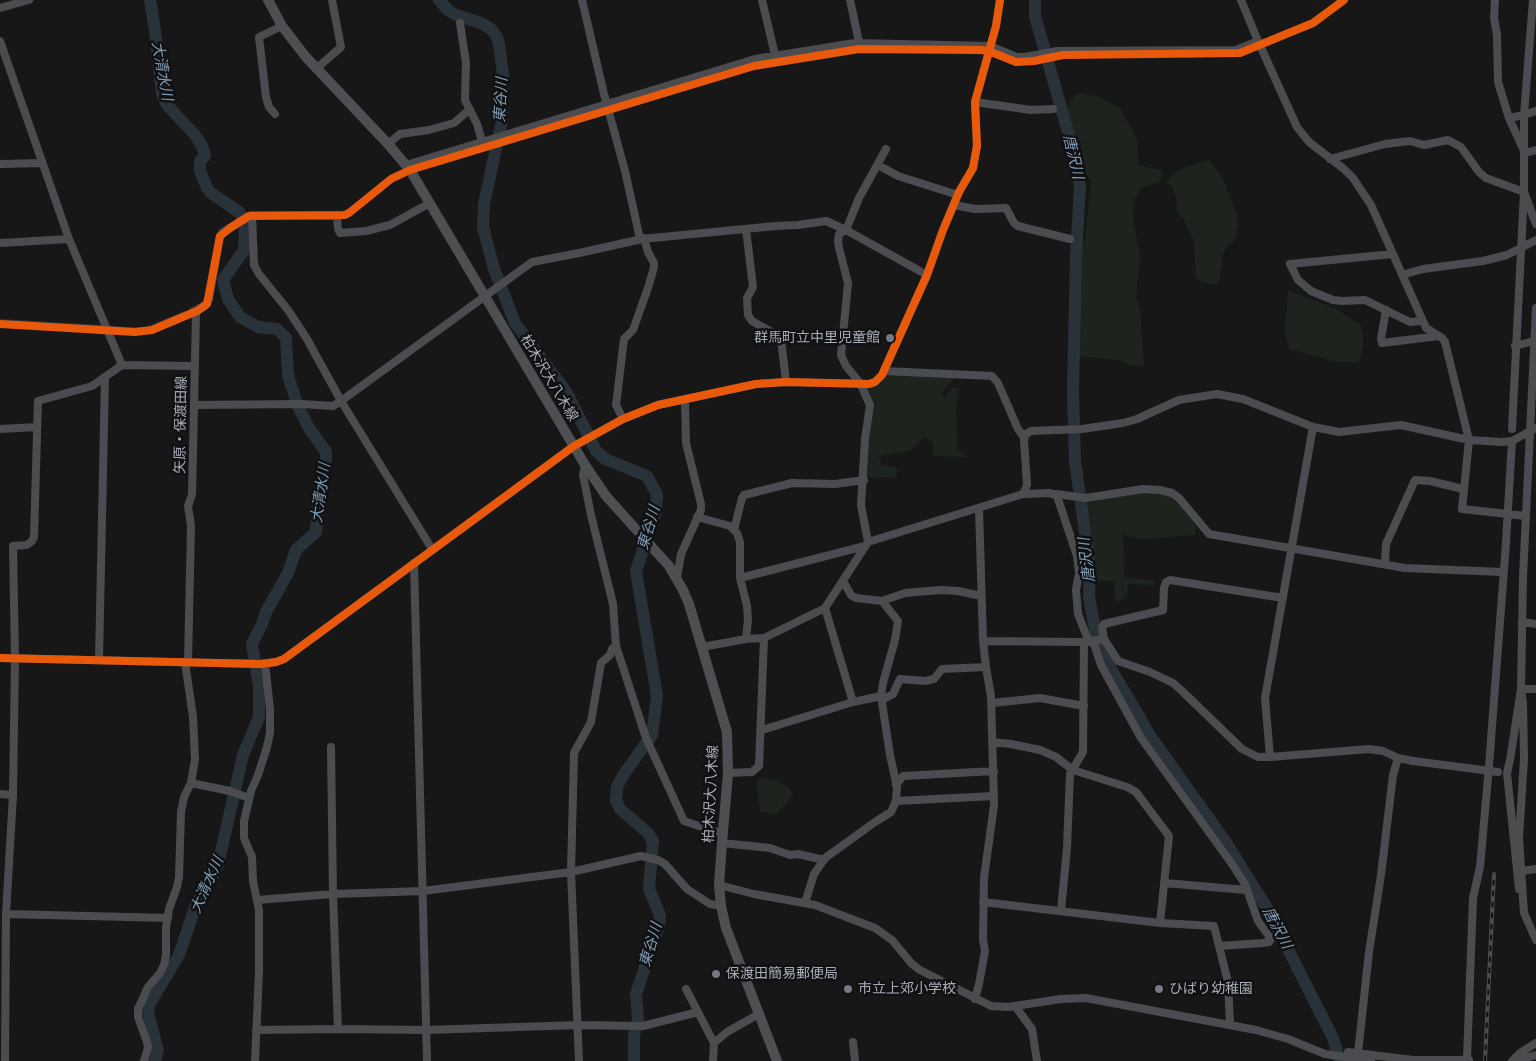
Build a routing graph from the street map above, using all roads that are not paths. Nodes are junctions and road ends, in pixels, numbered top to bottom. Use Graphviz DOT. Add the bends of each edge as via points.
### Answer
graph roads {
  1 [pos="29,0"];
  2 [pos="268,0"];
  3 [pos="332,0"];
  4 [pos="582,0"];
  5 [pos="762,0"];
  6 [pos="850,0"];
  7 [pos="1000,0"];
  8 [pos="1241,0"];
  9 [pos="1495,0"];
  10 [pos="1533,0"];
  11 [pos="0,8"];
  12 [pos="460,23"];
  13 [pos="282,26"];
  14 [pos="0,41"];
  15 [pos="859,42"];
  16 [pos="1258,42"];
  17 [pos="990,46"];
  18 [pos="775,55"];
  19 [pos="316,69"];
  20 [pos="974,102"];
  21 [pos="607,104"];
  22 [pos="1053,109"];
  23 [pos="470,110"];
  24 [pos="1536,111"];
  25 [pos="274,114"];
  26 [pos="1524,116"];
  27 [pos="1509,118"];
  28 [pos="484,140"];
  29 [pos="388,144"];
  30 [pos="886,149"];
  31 [pos="1536,150"];
  32 [pos="1525,153"];
  33 [pos="1330,159"];
  34 [pos="42,163"];
  35 [pos="0,164"];
  36 [pos="406,165"];
  37 [pos="878,165"];
  38 [pos="1524,192"];
  39 [pos="958,195"];
  40 [pos="430,203"];
  41 [pos="954,205"];
  42 [pos="251,216"];
  43 [pos="1536,224"];
  44 [pos="746,228"];
  45 [pos="846,230"];
  46 [pos="1070,238"];
  47 [pos="69,239"];
  48 [pos="642,239"];
  49 [pos="1536,240"];
  50 [pos="0,243"];
  51 [pos="1521,248"];
  52 [pos="1393,254"];
  53 [pos="927,274"];
  54 [pos="1402,275"];
  55 [pos="484,297"];
  56 [pos="1536,308"];
  57 [pos="1386,310"];
  58 [pos="1423,321"];
  59 [pos="1439,336"];
  60 [pos="1534,342"];
  61 [pos="1516,346"];
  62 [pos="122,365"];
  63 [pos="195,366"];
  64 [pos="884,370"];
  65 [pos="105,377"];
  66 [pos="786,382"];
  67 [pos="860,383"];
  68 [pos="685,400"];
  69 [pos="341,401"];
  70 [pos="194,405"];
  71 [pos="623,419"];
  72 [pos="37,427"];
  73 [pos="1313,427"];
  74 [pos="0,429"];
  75 [pos="1512,429"];
  76 [pos="1533,430"];
  77 [pos="1024,436"];
  78 [pos="1469,440"];
  79 [pos="1512,441"];
  80 [pos="574,446"];
  81 [pos="584,465"];
  82 [pos="864,480"];
  83 [pos="1463,489"];
  84 [pos="1023,494"];
  85 [pos="1056,494"];
  86 [pos="978,509"];
  87 [pos="1508,515"];
  88 [pos="1526,516"];
  89 [pos="697,517"];
  90 [pos="734,530"];
  91 [pos="866,544"];
  92 [pos="1292,547"];
  93 [pos="432,549"];
  94 [pos="414,563"];
  95 [pos="1386,564"];
  96 [pos="1503,572"];
  97 [pos="677,578"];
  98 [pos="740,578"];
  99 [pos="843,581"];
  100 [pos="981,596"];
  101 [pos="1283,598"];
  102 [pos="882,601"];
  103 [pos="825,608"];
  104 [pos="1522,622"];
  105 [pos="1536,624"];
  106 [pos="764,638"];
  107 [pos="746,639"];
  108 [pos="1104,639"];
  109 [pos="983,641"];
  110 [pos="1090,641"];
  111 [pos="616,646"];
  112 [pos="702,647"];
  113 [pos="0,658"];
  114 [pos="15,658"];
  115 [pos="99,660"];
  116 [pos="187,662"];
  117 [pos="263,664"];
  118 [pos="986,667"];
  119 [pos="1520,689"];
  120 [pos="1536,689"];
  121 [pos="882,698"];
  122 [pos="852,702"];
  123 [pos="992,703"];
  124 [pos="1084,706"];
  125 [pos="762,730"];
  126 [pos="992,742"];
  127 [pos="331,747"];
  128 [pos="1270,758"];
  129 [pos="1398,758"];
  130 [pos="1073,770"];
  131 [pos="994,771"];
  132 [pos="728,773"];
  133 [pos="1507,773"];
  134 [pos="191,783"];
  135 [pos="896,784"];
  136 [pos="0,794"];
  137 [pos="13,795"];
  138 [pos="994,796"];
  139 [pos="249,798"];
  140 [pos="896,801"];
  141 [pos="722,838"];
  142 [pos="824,860"];
  143 [pos="1536,869"];
  144 [pos="1522,871"];
  145 [pos="571,872"];
  146 [pos="1165,883"];
  147 [pos="719,885"];
  148 [pos="1246,890"];
  149 [pos="423,891"];
  150 [pos="333,894"];
  151 [pos="258,900"];
  152 [pos="1523,900"];
  153 [pos="983,902"];
  154 [pos="805,903"];
  155 [pos="721,906"];
  156 [pos="1061,911"];
  157 [pos="6,914"];
  158 [pos="168,918"];
  159 [pos="1160,923"];
  160 [pos="1536,940"];
  161 [pos="1219,946"];
  162 [pos="3,962"];
  163 [pos="686,989"];
  164 [pos="975,999"];
  165 [pos="1015,1006"];
  166 [pos="698,1012"];
  167 [pos="759,1014"];
  168 [pos="579,1025"];
  169 [pos="1230,1025"];
  170 [pos="2,1027"];
  171 [pos="338,1028"];
  172 [pos="256,1030"];
  173 [pos="426,1030"];
  174 [pos="714,1042"];
  175 [pos="853,1042"];
  176 [pos="1533,1045"];
  177 [pos="1358,1053"];
  178 [pos="1536,1054"];
  179 [pos="1347,1059"];
  180 [pos="1536,1059"];
  181 [pos="1469,1060"];
  182 [pos="5,1061"];
  183 [pos="144,1061"];
  184 [pos="255,1061"];
  185 [pos="427,1061"];
  186 [pos="579,1061"];
  187 [pos="713,1061"];
  188 [pos="777,1061"];
  189 [pos="855,1061"];
  190 [pos="1037,1061"];
  191 [pos="1371,1061"];
  192 [pos="1513,1061"];
  1 -- 11 [label="street"];
  2 -- 13 [label="main road, 柏木沢大八木線"];
  3 -- 19 [label="street" via="341,47"];
  4 -- 21 [label="street"];
  5 -- 18 [label="street"];
  6 -- 15 [label="street"];
  7 -- 17 [label="street"];
  8 -- 16 [label="street"];
  9 -- 27 [label="street" via="1498,82"];
  10 -- 26 [label="street"];
  12 -- 23 [label="street" via="466,63 465,100"];
  13 -- 19 [label="main road, 柏木沢大八木線"];
  13 -- 25 [label="street" via="259,37 266,97"];
  14 -- 34 [label="street"];
  15 -- 17 [label="street"];
  15 -- 18 [label="street"];
  16 -- 17 [label="street" via="1236,50 1051,52 1017,57"];
  16 -- 33 [label="street" via="1297,127 1308,142"];
  17 -- 20 [label="street"];
  18 -- 21 [label="street"];
  19 -- 29 [label="main road, 柏木沢大八木線"];
  20 -- 22 [label="street" via="1031,110"];
  20 -- 39 [label="street" via="977,146 974,168"];
  21 -- 28 [label="street"];
  21 -- 48 [label="street"];
  23 -- 28 [label="street"];
  23 -- 29 [label="street" via="454,123 400,134"];
  24 -- 26 [label="street"];
  26 -- 27 [label="street"];
  26 -- 32 [label="street"];
  27 -- 32 [label="street"];
  28 -- 36 [label="street"];
  29 -- 36 [label="main road, 柏木沢大八木線"];
  30 -- 37 [label="street"];
  31 -- 32 [label="street"];
  32 -- 38 [label="street"];
  33 -- 38 [label="street" via="1385,144 1410,141 1424,145 1448,140 1461,147 1486,178"];
  33 -- 52 [label="street" via="1353,178 1371,205"];
  34 -- 35 [label="street"];
  34 -- 47 [label="street"];
  36 -- 40 [label="main road, 柏木沢大八木線"];
  37 -- 39 [label="street" via="898,176"];
  37 -- 45 [label="street"];
  38 -- 43 [label="street"];
  38 -- 51 [label="street"];
  39 -- 41 [label="street"];
  40 -- 42 [label="street" via="390,225 342,233 338,229 337,216"];
  40 -- 55 [label="main road, 柏木沢大八木線"];
  41 -- 46 [label="street" via="975,209 1006,208 1018,226"];
  41 -- 53 [label="street"];
  42 -- 63 [label="street" via="220,236 209,299 197,311"];
  42 -- 69 [label="street" via="254,265 258,274 307,339"];
  44 -- 45 [label="street" via="826,221"];
  44 -- 48 [label="street"];
  44 -- 66 [label="street" via="753,287 747,298 748,315 781,339"];
  45 -- 53 [label="street"];
  45 -- 67 [label="street" via="839,234 838,241 848,283 841,355"];
  47 -- 50 [label="street"];
  47 -- 62 [label="street"];
  48 -- 55 [label="street" via="532,262"];
  48 -- 71 [label="street" via="654,267 633,330 624,339 616,405"];
  49 -- 51 [label="street"];
  51 -- 54 [label="street" via="1491,259"];
  51 -- 61 [label="street"];
  52 -- 54 [label="street"];
  52 -- 57 [label="street" via="1290,264 1298,280 1311,291 1342,301 1365,300"];
  53 -- 64 [label="street"];
  54 -- 58 [label="street"];
  55 -- 69 [label="street"];
  55 -- 80 [label="main road, 柏木沢大八木線"];
  56 -- 60 [label="street"];
  57 -- 58 [label="street" via="1410,322"];
  57 -- 59 [label="street" via="1382,343"];
  58 -- 59 [label="street" via="1429,332"];
  59 -- 78 [label="street" via="1445,342"];
  60 -- 61 [label="street"];
  60 -- 76 [label="street"];
  61 -- 75 [label="street"];
  62 -- 63 [label="street, 矢原・保渡田線"];
  62 -- 65 [label="street"];
  63 -- 70 [label="street, 矢原・保渡田線"];
  64 -- 67 [label="street" via="875,382"];
  64 -- 77 [label="street" via="992,376"];
  65 -- 72 [label="street" via="92,386 38,401"];
  65 -- 115 [label="street"];
  66 -- 67 [label="street"];
  66 -- 68 [label="street" via="736,387"];
  67 -- 82 [label="street" via="870,405"];
  68 -- 71 [label="street" via="658,405"];
  68 -- 89 [label="street" via="686,443 701,504"];
  69 -- 70 [label="street" via="333,406"];
  69 -- 93 [label="street"];
  70 -- 116 [label="street, 矢原・保渡田線" via="192,495 188,506 191,526"];
  71 -- 80 [label="street"];
  72 -- 74 [label="street"];
  72 -- 114 [label="street" via="34,537 27,545 13,546"];
  73 -- 77 [label="street" via="1243,399 1217,394 1179,400 1123,423 1031,431"];
  73 -- 78 [label="street" via="1339,432 1408,425"];
  73 -- 92 [label="street"];
  76 -- 79 [label="street"];
  76 -- 88 [label="street"];
  77 -- 84 [label="street" via="1027,485"];
  78 -- 79 [label="street"];
  78 -- 83 [label="street"];
  79 -- 87 [label="street"];
  80 -- 81 [label="main road, 柏木沢大八木線"];
  80 -- 93 [label="street"];
  81 -- 97 [label="main road, 柏木沢大八木線" via="606,496"];
  81 -- 111 [label="street" via="591,515 613,604"];
  82 -- 90 [label="street" via="835,484 792,483 744,495"];
  82 -- 91 [label="street" via="861,510 867,530"];
  83 -- 87 [label="street" via="1462,509"];
  83 -- 95 [label="street" via="1415,480 1386,544"];
  84 -- 85 [label="street"];
  84 -- 86 [label="street"];
  85 -- 92 [label="street" via="1086,498 1143,489 1160,490 1179,498 1209,534"];
  85 -- 110 [label="street" via="1077,556 1078,614"];
  86 -- 91 [label="street"];
  86 -- 100 [label="street"];
  87 -- 88 [label="street"];
  87 -- 96 [label="street"];
  88 -- 104 [label="street"];
  89 -- 90 [label="street"];
  89 -- 97 [label="street" via="681,554"];
  90 -- 98 [label="street" via="740,542"];
  91 -- 98 [label="street"];
  91 -- 99 [label="street"];
  92 -- 95 [label="street"];
  92 -- 101 [label="street"];
  93 -- 94 [label="street"];
  94 -- 117 [label="street" via="284,659"];
  94 -- 149 [label="street"];
  95 -- 96 [label="street" via="1406,568"];
  96 -- 181 [label="street" via="1480,867 1473,898"];
  97 -- 112 [label="main road, 柏木沢大八木線"];
  98 -- 107 [label="street" via="748,606"];
  99 -- 102 [label="street" via="856,598"];
  99 -- 103 [label="street"];
  100 -- 102 [label="street" via="958,591 932,591 905,593"];
  100 -- 109 [label="street"];
  101 -- 108 [label="street" via="1170,580 1164,588 1163,610 1104,624"];
  101 -- 128 [label="street" via="1265,698"];
  102 -- 121 [label="street" via="898,621"];
  103 -- 106 [label="street"];
  103 -- 122 [label="street"];
  104 -- 105 [label="street"];
  104 -- 119 [label="street"];
  106 -- 107 [label="street"];
  106 -- 125 [label="street"];
  107 -- 112 [label="street"];
  108 -- 110 [label="street"];
  108 -- 128 [label="street" via="1118,661 1172,683 1242,749 1258,757"];
  109 -- 110 [label="street"];
  109 -- 118 [label="street"];
  110 -- 124 [label="street"];
  110 -- 148 [label="street" via="1141,738 1232,864"];
  111 -- 141 [label="street" via="646,738 684,821"];
  111 -- 145 [label="street" via="601,663 591,722 574,753"];
  112 -- 132 [label="main road, 柏木沢大八木線" via="725,722"];
  113 -- 114 [label="street"];
  114 -- 115 [label="street"];
  114 -- 137 [label="street"];
  115 -- 116 [label="street"];
  116 -- 117 [label="street"];
  116 -- 134 [label="street, 矢原・保渡田線" via="195,759"];
  117 -- 139 [label="street" via="270,733"];
  118 -- 121 [label="street" via="942,669 934,679 925,681 900,679 893,694"];
  118 -- 123 [label="street"];
  119 -- 120 [label="street"];
  119 -- 133 [label="street"];
  119 -- 144 [label="street" via="1524,714 1519,838"];
  121 -- 122 [label="street"];
  121 -- 135 [label="street"];
  122 -- 125 [label="street"];
  123 -- 124 [label="street" via="1040,698"];
  123 -- 126 [label="street"];
  124 -- 130 [label="street" via="1083,752"];
  125 -- 132 [label="street" via="759,766 752,772"];
  126 -- 130 [label="street" via="1040,750"];
  126 -- 131 [label="street"];
  127 -- 150 [label="street"];
  128 -- 129 [label="street" via="1369,749"];
  129 -- 133 [label="street, bridge"];
  129 -- 177 [label="street" via="1369,952"];
  130 -- 146 [label="street" via="1127,787 1142,798 1169,836"];
  130 -- 156 [label="street" via="1070,774"];
  131 -- 135 [label="street" via="904,776"];
  131 -- 138 [label="street"];
  132 -- 141 [label="main road, 柏木沢大八木線"];
  133 -- 152 [label="street" via="1516,880"];
  134 -- 139 [label="street"];
  134 -- 158 [label="street, 矢原・保渡田線" via="184,797 179,877"];
  135 -- 140 [label="street"];
  136 -- 137 [label="street"];
  137 -- 157 [label="street"];
  138 -- 140 [label="street"];
  138 -- 153 [label="street"];
  139 -- 151 [label="street" via="244,838 252,857"];
  140 -- 142 [label="street" via="891,812"];
  141 -- 142 [label="street"];
  141 -- 147 [label="main road, 柏木沢大八木線"];
  142 -- 154 [label="street" via="814,874"];
  143 -- 144 [label="street"];
  144 -- 152 [label="street"];
  145 -- 149 [label="street"];
  145 -- 155 [label="street" via="646,856 665,864 687,889 700,898"];
  145 -- 168 [label="street"];
  146 -- 148 [label="street"];
  146 -- 159 [label="street"];
  147 -- 154 [label="street"];
  147 -- 155 [label="main road, 柏木沢大八木線"];
  148 -- 161 [label="street" via="1270,940"];
  149 -- 150 [label="street"];
  149 -- 173 [label="street"];
  150 -- 151 [label="street"];
  150 -- 171 [label="street"];
  151 -- 172 [label="street"];
  152 -- 160 [label="street" via="1524,912"];
  153 -- 156 [label="street"];
  153 -- 164 [label="street" via="985,950"];
  154 -- 164 [label="street" via="876,928 920,970"];
  155 -- 167 [label="main road, 柏木沢大八木線" via="726,928"];
  156 -- 159 [label="street"];
  157 -- 158 [label="street"];
  157 -- 162 [label="street"];
  158 -- 183 [label="street, 矢原・保渡田線" via="164,966 148,987 138,1009 148,1048"];
  159 -- 161 [label="street" via="1214,926"];
  161 -- 169 [label="street" via="1228,982"];
  162 -- 170 [label="street"];
  163 -- 166 [label="street"];
  164 -- 165 [label="street" via="991,1006"];
  165 -- 169 [label="street" via="1086,998"];
  165 -- 190 [label="street" via="1032,1029"];
  166 -- 168 [label="street" via="643,1026"];
  166 -- 174 [label="street"];
  167 -- 174 [label="street"];
  167 -- 188 [label="main road, 柏木沢大八木線"];
  168 -- 173 [label="street"];
  168 -- 186 [label="street"];
  169 -- 179 [label="street" via="1280,1036"];
  170 -- 182 [label="street"];
  171 -- 172 [label="street"];
  171 -- 173 [label="street"];
  172 -- 184 [label="street"];
  173 -- 185 [label="street"];
  174 -- 187 [label="street"];
  175 -- 189 [label="street"];
  176 -- 180 [label="street"];
  176 -- 192 [label="street"];
  177 -- 179 [label="street" via="1348,1052"];
  177 -- 181 [label="street" via="1413,1060"];
  178 -- 192 [label="street, bridge"];
  179 -- 191 [label="street"];
}
